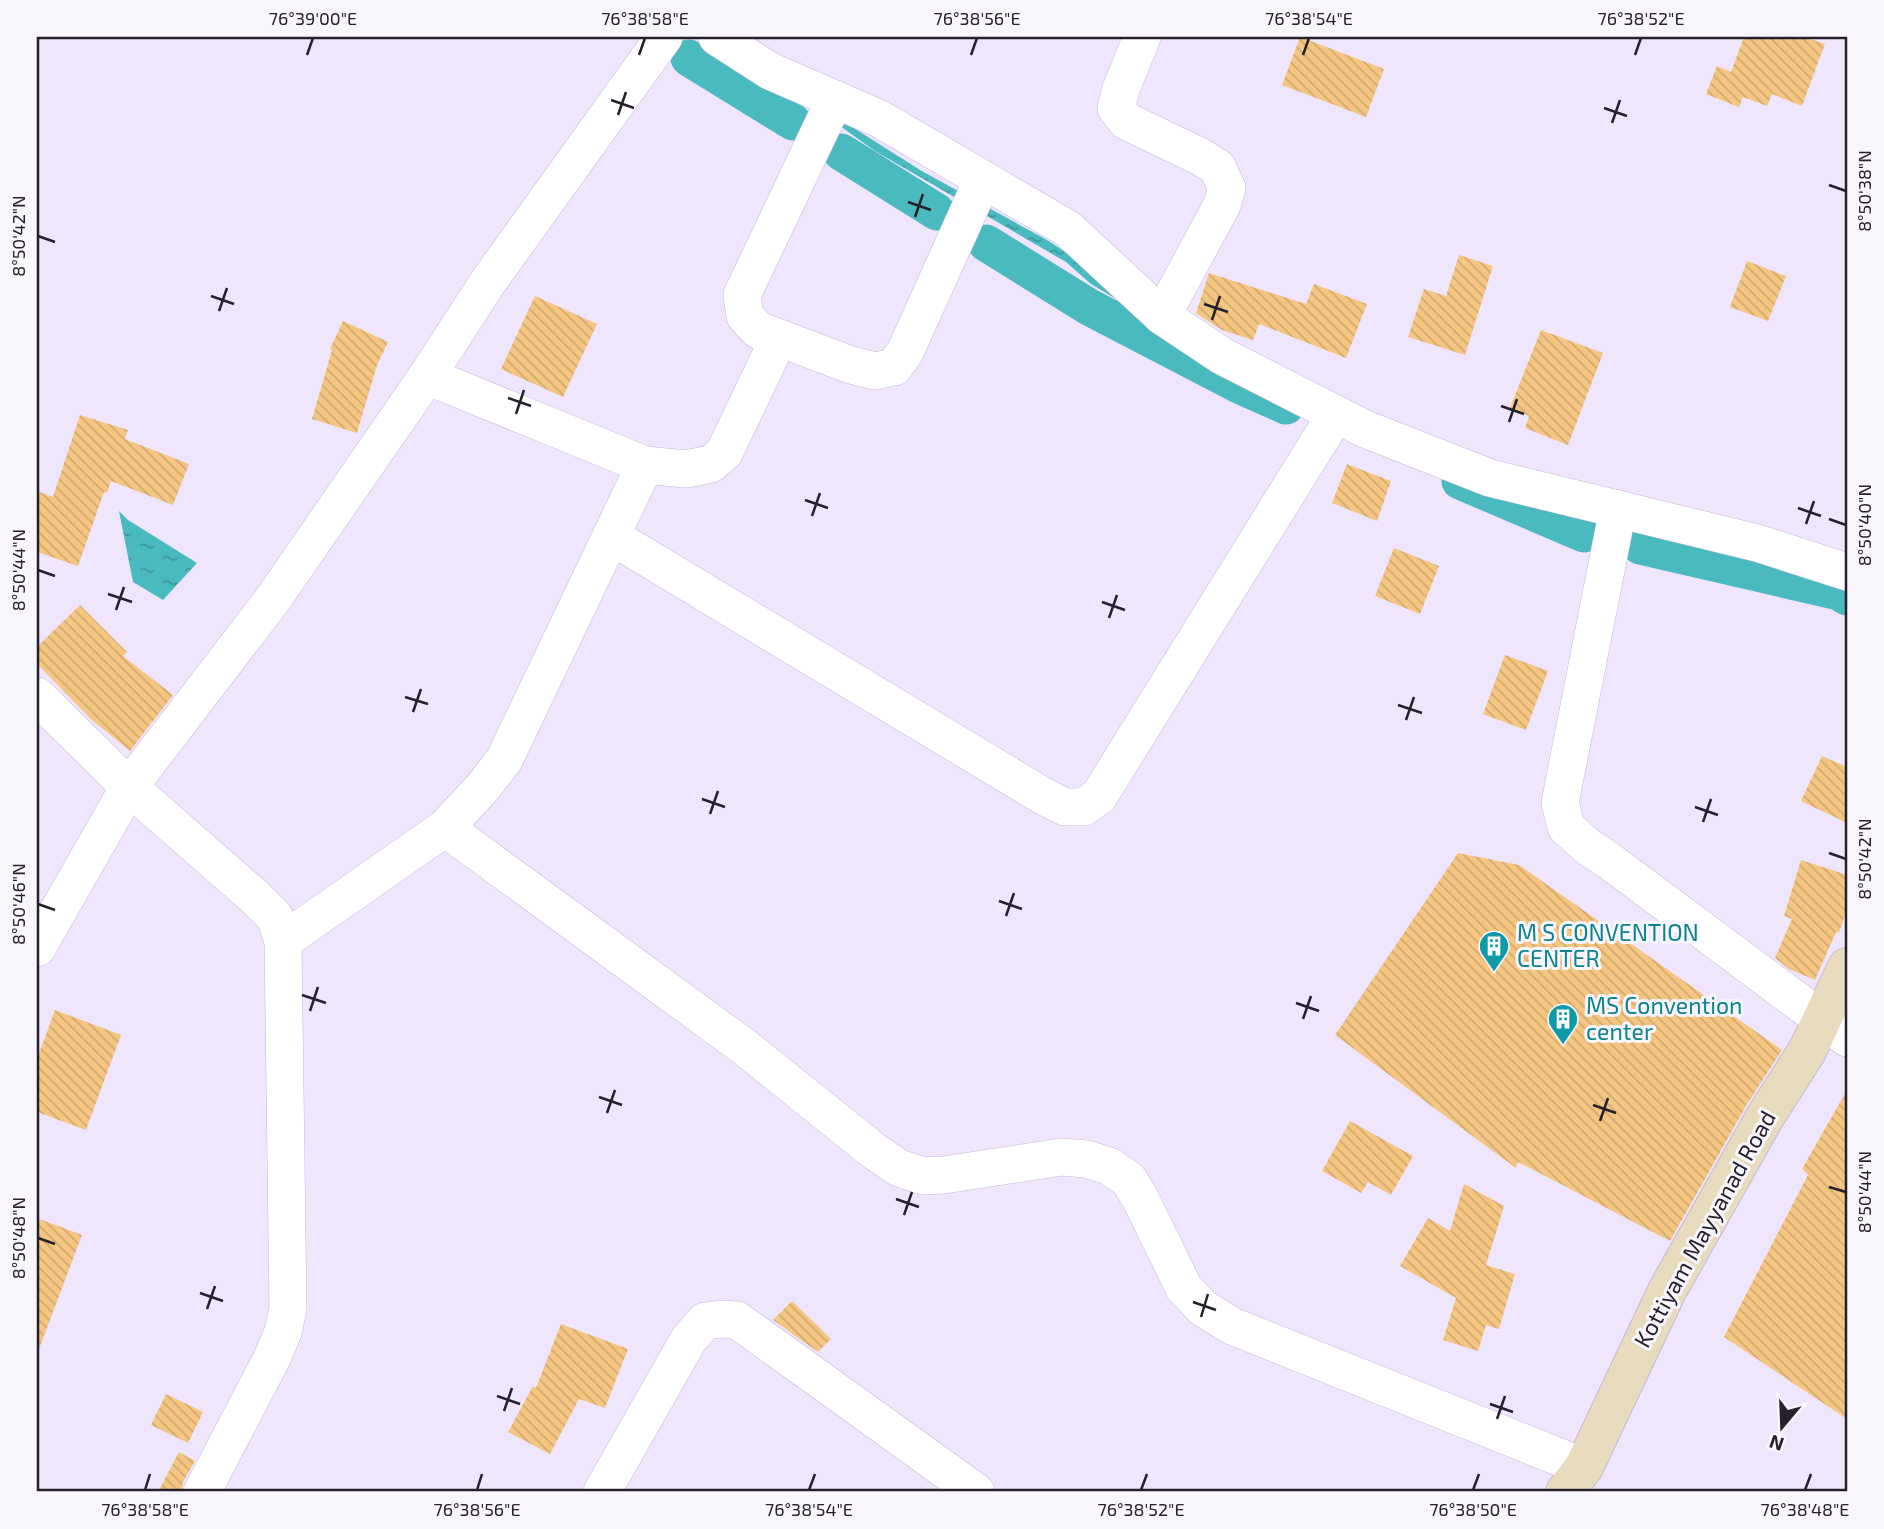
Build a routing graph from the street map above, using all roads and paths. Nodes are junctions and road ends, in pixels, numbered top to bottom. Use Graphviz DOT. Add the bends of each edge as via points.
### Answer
graph roads {
  1 [pos="664,37"];
  2 [pos="720,37"];
  3 [pos="1142,37"];
  4 [pos="835,99"];
  5 [pos="983,179"];
  6 [pos="1162,316"];
  7 [pos="779,338"];
  8 [pos="427,376"];
  9 [pos="1336,414"];
  10 [pos="645,465"];
  11 [pos="1618,509"];
  12 [pos="611,536"];
  13 [pos="1847,572"];
  14 [pos="37,696"];
  15 [pos="129,787"];
  16 [pos="445,828"];
  17 [pos="283,941"];
  18 [pos="37,948"];
  19 [pos="1847,967"];
  20 [pos="1834,1029"];
  21 [pos="1575,1480"];
  22 [pos="202,1492"];
  23 [pos="602,1492"];
  24 [pos="976,1492"];
  1 -- 8 [label="street" via="488,282"];
  2 -- 4 [label="street" via="770,71"];
  3 -- 6 [label="street" via="1116,108 1126,121 1217,167 1227,188"];
  4 -- 5 [label="street" via="880,119"];
  4 -- 7 [label="street" via="742,295 745,316 758,330"];
  5 -- 6 [label="street" via="1068,229"];
  5 -- 7 [label="street" via="905,352 894,367 875,371 851,365"];
  6 -- 9 [label="street" via="1223,356"];
  7 -- 10 [label="street" via="724,453 711,464 686,469"];
  8 -- 10 [label="street"];
  8 -- 15 [label="street" via="273,599"];
  9 -- 11 [label="street" via="1490,478"];
  9 -- 12 [label="street" via="1099,796 1084,807 1065,807 1043,796"];
  10 -- 12 [label="street"];
  11 -- 13 [label="street" via="1757,543"];
  11 -- 20 [label="street" via="1560,803 1566,827"];
  12 -- 16 [label="street" via="504,760"];
  14 -- 15 [label="street"];
  15 -- 17 [label="street" via="256,898 275,918"];
  15 -- 18 [label="street"];
  16 -- 17 [label="street"];
  16 -- 21 [label="street" via="743,1046 899,1168 923,1176 944,1175 1061,1157 1109,1166 1129,1180 1184,1288 1203,1308 1232,1326"];
  17 -- 22 [label="street" via="288,1309 272,1358"];
  19 -- 20 [label="street, Kottiyam Mayyanad Road"];
  20 -- 21 [label="street, Kottiyam Mayyanad Road" via="1807,1051 1765,1117 1667,1291"];
  23 -- 24 [label="street" via="689,1339 705,1321 722,1319 737,1320"];
}
